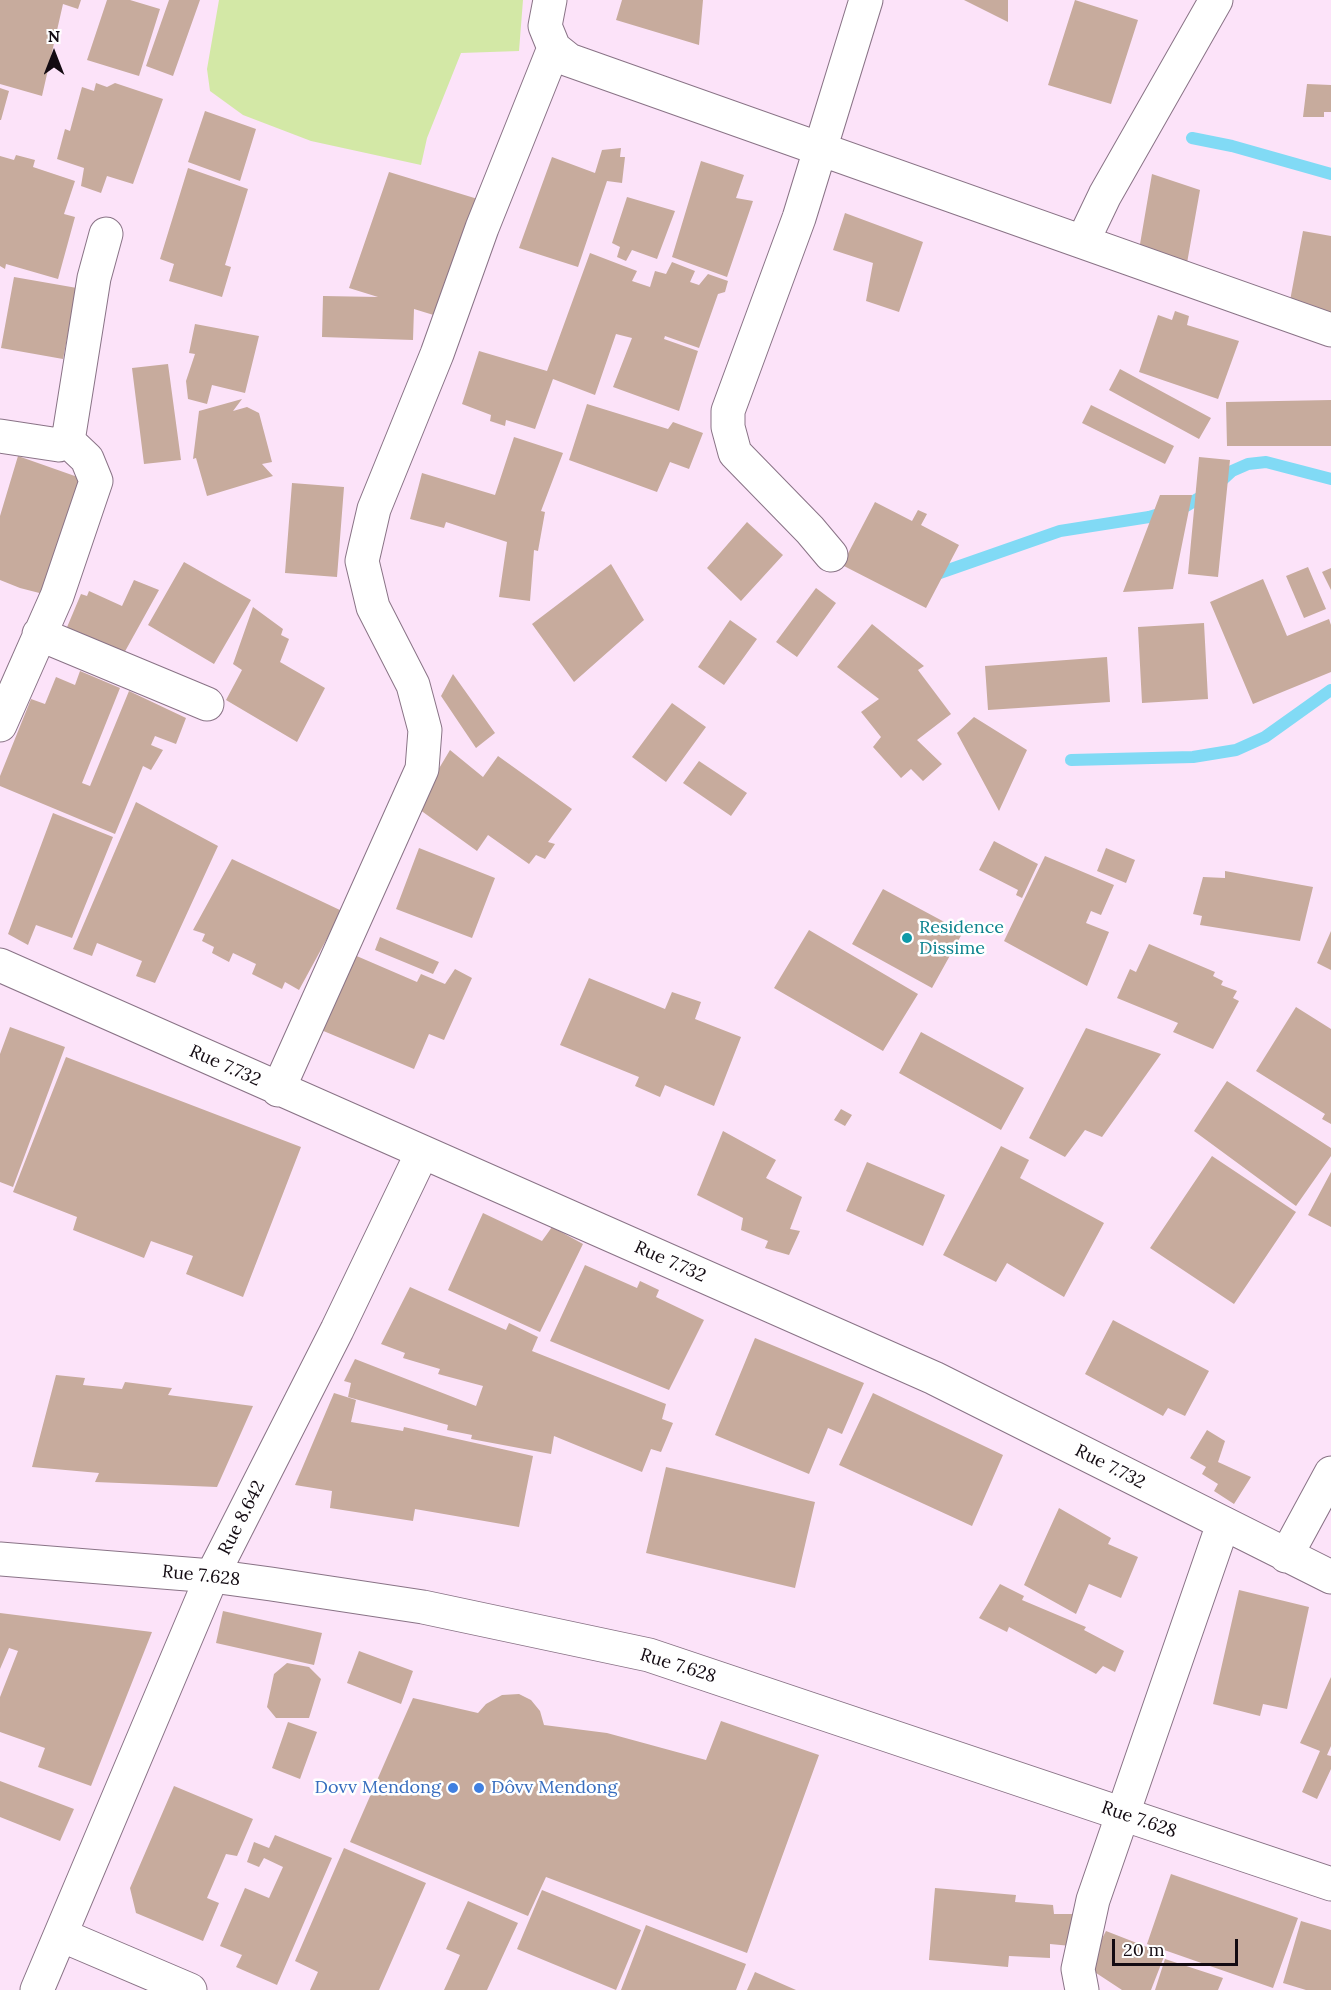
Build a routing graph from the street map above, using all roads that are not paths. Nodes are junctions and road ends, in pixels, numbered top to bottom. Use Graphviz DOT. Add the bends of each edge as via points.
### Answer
graph roads {
  1 [pos="550,0"];
  2 [pos="866,0"];
  3 [pos="1216,0"];
  4 [pos="554,48"];
  5 [pos="821,150"];
  6 [pos="106,234"];
  7 [pos="1083,241"];
  8 [pos="1331,330"];
  9 [pos="0,436"];
  10 [pos="68,441"];
  11 [pos="831,555"];
  12 [pos="39,634"];
  13 [pos="207,704"];
  14 [pos="0,725"];
  15 [pos="0,965"];
  16 [pos="278,1090"];
  17 [pos="422,1153"];
  18 [pos="1331,1473"];
  19 [pos="1223,1524"];
  20 [pos="1286,1556"];
  21 [pos="0,1559"];
  22 [pos="212,1576"];
  23 [pos="1331,1576"];
  24 [pos="1123,1814"];
  25 [pos="1331,1884"];
  26 [pos="61,1935"];
  27 [pos="37,1990"];
  28 [pos="190,1990"];
  29 [pos="1082,1990"];
  1 -- 4 [label="street" via="545,26"];
  2 -- 5 [label="street"];
  3 -- 7 [label="street"];
  4 -- 5 [label="street" via="569,60"];
  4 -- 16 [label="street" via="378,497 362,561 373,607 413,685 425,729 422,769"];
  5 -- 7 [label="street"];
  5 -- 11 [label="street" via="728,411 728,427 735,453"];
  6 -- 10 [label="street" via="94,278"];
  7 -- 8 [label="street"];
  9 -- 10 [label="street" via="59,445"];
  10 -- 12 [label="street" via="87,459 96,481 57,596"];
  12 -- 13 [label="street"];
  12 -- 14 [label="street"];
  15 -- 16 [label="street, Rue 7.732"];
  16 -- 17 [label="street, Rue 7.732"];
  17 -- 19 [label="street, Rue 7.732" via="934,1378"];
  17 -- 22 [label="street, Rue 8.642"];
  18 -- 20 [label="street"];
  19 -- 20 [label="street, Rue 7.732"];
  19 -- 24 [label="street"];
  20 -- 23 [label="street, Rue 7.732"];
  21 -- 22 [label="street, Rue 7.628"];
  22 -- 24 [label="street, Rue 7.628" via="423,1607 649,1655"];
  22 -- 26 [label="street, Rue 8.642"];
  24 -- 25 [label="street, Rue 7.628"];
  24 -- 29 [label="street" via="1093,1900 1078,1970"];
  26 -- 27 [label="street, Rue 8.642"];
  26 -- 28 [label="street"];
}
